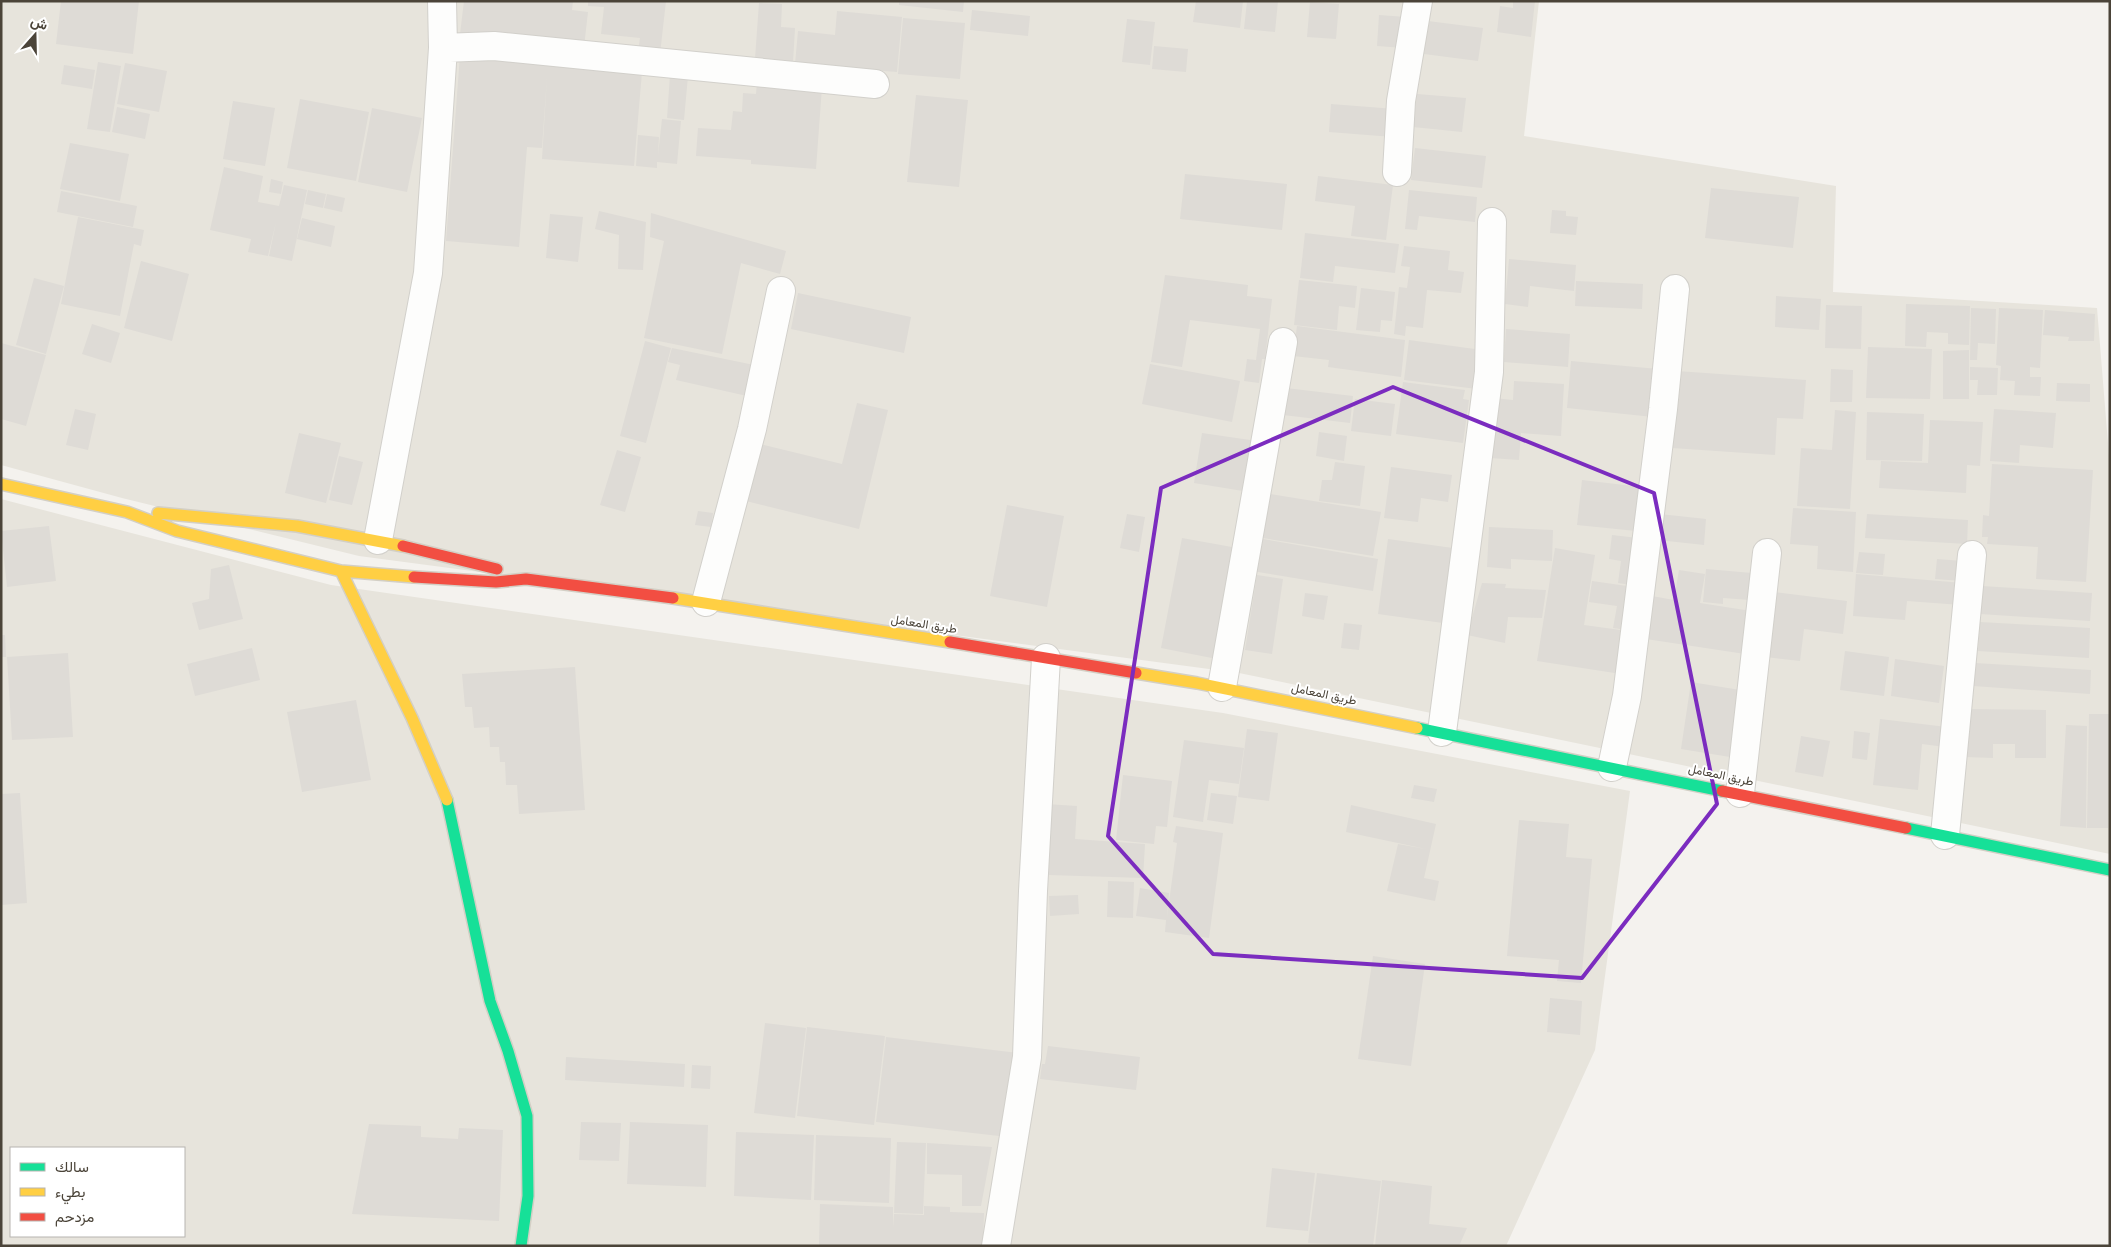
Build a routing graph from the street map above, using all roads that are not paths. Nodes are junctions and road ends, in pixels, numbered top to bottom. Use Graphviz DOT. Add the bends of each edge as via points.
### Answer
graph roads {
  1 [pos="442,1"];
  2 [pos="1418,1"];
  3 [pos="443,48"];
  4 [pos="875,84"];
  5 [pos="1397,172"];
  6 [pos="1492,222"];
  7 [pos="1675,290"];
  8 [pos="781,291"];
  9 [pos="1283,342"];
  10 [pos="1,484"];
  11 [pos="128,512"];
  12 [pos="378,540"];
  13 [pos="1767,553"];
  14 [pos="1972,555"];
  15 [pos="341,571"];
  16 [pos="526,580"];
  17 [pos="706,602"];
  18 [pos="1046,658"];
  19 [pos="1222,687"];
  20 [pos="1442,732"];
  21 [pos="1612,767"];
  22 [pos="1740,793"];
  23 [pos="1945,836"];
  24 [pos="2110,870"];
  25 [pos="525,1219"];
  26 [pos="521,1246"];
  27 [pos="537,1246"];
  28 [pos="996,1246"];
  1 -- 3 [label="street"];
  2 -- 5 [label="street" via="1401,102"];
  3 -- 4 [label="street" via="494,46"];
  3 -- 12 [label="street" via="428,273"];
  6 -- 20 [label="street" via="1489,372"];
  7 -- 21 [label="street" via="1627,696"];
  8 -- 17 [label="street" via="752,429"];
  9 -- 19 [label="street"];
  10 -- 11 [label="main road"];
  11 -- 12 [label="main road" via="239,519"];
  11 -- 15 [label="main road" via="177,531"];
  12 -- 16 [label="main road" via="510,572"];
  13 -- 22 [label="street"];
  14 -- 23 [label="street"];
  15 -- 16 [label="main road" via="496,582"];
  15 -- 25 [label="main road" via="412,718 448,803 490,1001 527,1116 528,1196"];
  16 -- 17 [label="main road, طريق المعامل"];
  17 -- 18 [label="main road, طريق المعامل"];
  18 -- 19 [label="main road, طريق المعامل"];
  18 -- 28 [label="street" via="1027,1057"];
  19 -- 20 [label="main road, طريق المعامل"];
  20 -- 21 [label="main road, طريق المعامل"];
  21 -- 22 [label="main road, طريق المعامل"];
  22 -- 23 [label="main road, طريق المعامل"];
  23 -- 24 [label="main road, طريق المعامل"];
  25 -- 26 [label="main road"];
  25 -- 27 [label="street"];
}
